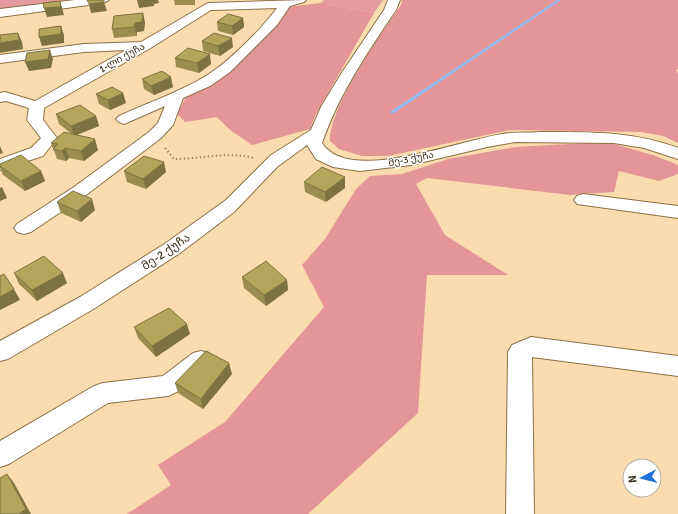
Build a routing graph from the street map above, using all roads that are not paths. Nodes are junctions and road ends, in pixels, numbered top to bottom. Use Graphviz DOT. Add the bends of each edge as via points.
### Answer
graph roads {
  1 [pos="103,0"];
  2 [pos="300,0"];
  3 [pos="394,0"];
  4 [pos="210,4"];
  5 [pos="286,4"];
  6 [pos="0,13"];
  7 [pos="144,46"];
  8 [pos="0,59"];
  9 [pos="177,95"];
  10 [pos="0,98"];
  11 [pos="37,106"];
  12 [pos="124,119"];
  13 [pos="317,133"];
  14 [pos="678,154"];
  15 [pos="0,165"];
  16 [pos="583,200"];
  17 [pos="678,212"];
  18 [pos="24,228"];
  19 [pos="0,352"];
  20 [pos="201,360"];
  21 [pos="678,366"];
  22 [pos="0,455"];
  23 [pos="520,514"];
  1 -- 6 [label="street"];
  2 -- 5 [label="street, 1-ლი ქუჩა"];
  3 -- 13 [label="street" via="351,68"];
  4 -- 5 [label="street, 1-ლი ქუჩა"];
  4 -- 7 [label="street, 1-ლი ქუჩა"];
  5 -- 9 [label="street" via="274,22 225,69 205,83"];
  7 -- 8 [label="street" via="84,48"];
  7 -- 11 [label="street, 1-ლი ქუჩა"];
  9 -- 12 [label="street"];
  9 -- 18 [label="street" via="165,125 158,132 80,192"];
  10 -- 11 [label="street" via="5,96"];
  11 -- 15 [label="street" via="35,120 49,138 37,152"];
  13 -- 14 [label="street, მე-3 ქუჩა" via="314,142 322,155 358,167 388,164 506,138 598,136 638,141"];
  13 -- 19 [label="street, მე-2 ქუჩა" via="292,147 228,207 162,256"];
  16 -- 17 [label="street"];
  20 -- 22 [label="street" via="168,386 103,393"];
  21 -- 23 [label="street" via="531,346 520,352"];
}
